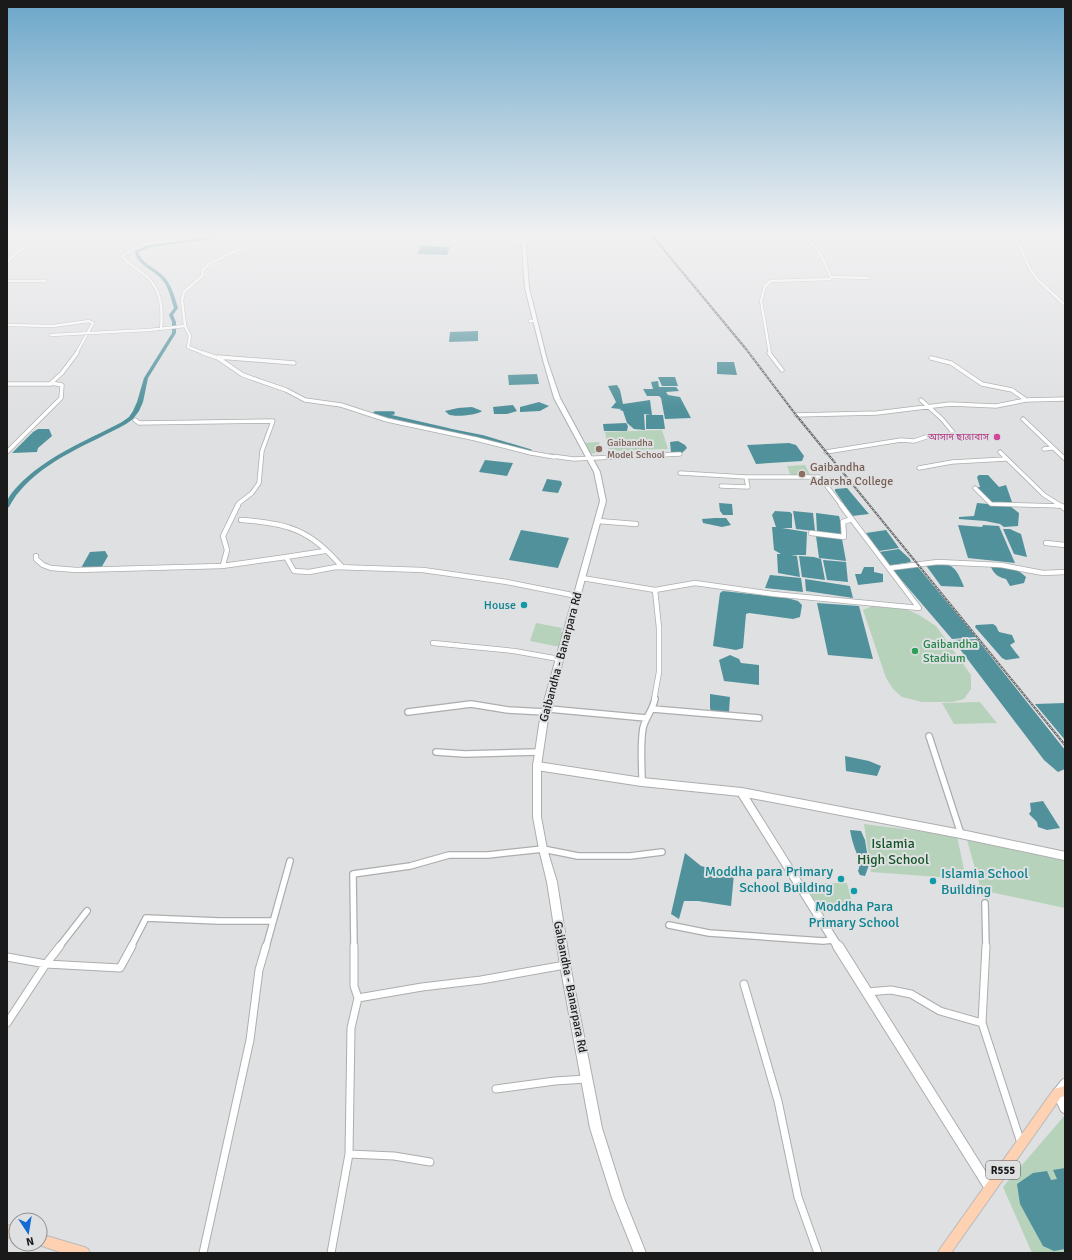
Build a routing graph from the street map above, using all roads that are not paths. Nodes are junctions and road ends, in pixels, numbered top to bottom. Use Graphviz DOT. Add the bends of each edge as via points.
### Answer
graph roads {
  1 [pos="158,292"];
  2 [pos="184,292"];
  3 [pos="528,292"];
  4 [pos="764,292"];
  5 [pos="1051,292"];
  6 [pos="1065,305"];
  7 [pos="7,325"];
  8 [pos="185,326"];
  9 [pos="163,329"];
  10 [pos="87,334"];
  11 [pos="51,335"];
  12 [pos="218,358"];
  13 [pos="931,358"];
  14 [pos="294,362"];
  15 [pos="782,370"];
  16 [pos="7,384"];
  17 [pos="51,384"];
  18 [pos="921,400"];
  19 [pos="1026,400"];
  20 [pos="1065,400"];
  21 [pos="930,407"];
  22 [pos="796,415"];
  23 [pos="1023,419"];
  24 [pos="135,420"];
  25 [pos="956,436"];
  26 [pos="968,436"];
  27 [pos="1052,448"];
  28 [pos="1044,449"];
  29 [pos="7,452"];
  30 [pos="826,452"];
  31 [pos="1000,452"];
  32 [pos="680,454"];
  33 [pos="543,455"];
  34 [pos="590,458"];
  35 [pos="1006,459"];
  36 [pos="1065,459"];
  37 [pos="919,468"];
  38 [pos="680,473"];
  39 [pos="746,477"];
  40 [pos="721,486"];
  41 [pos="974,488"];
  42 [pos="1064,507"];
  43 [pos="852,519"];
  44 [pos="241,520"];
  45 [pos="598,521"];
  46 [pos="636,524"];
  47 [pos="811,533"];
  48 [pos="1046,543"];
  49 [pos="1065,544"];
  50 [pos="325,551"];
  51 [pos="36,556"];
  52 [pos="286,557"];
  53 [pos="223,565"];
  54 [pos="342,567"];
  55 [pos="890,568"];
  56 [pos="1065,572"];
  57 [pos="582,578"];
  58 [pos="655,590"];
  59 [pos="577,596"];
  60 [pos="433,643"];
  61 [pos="559,659"];
  62 [pos="653,709"];
  63 [pos="408,712"];
  64 [pos="544,712"];
  65 [pos="646,718"];
  66 [pos="759,718"];
  67 [pos="929,736"];
  68 [pos="436,752"];
  69 [pos="539,752"];
  70 [pos="537,766"];
  71 [pos="642,782"];
  72 [pos="741,792"];
  73 [pos="961,834"];
  74 [pos="543,849"];
  75 [pos="662,852"];
  76 [pos="1065,856"];
  77 [pos="290,861"];
  78 [pos="985,903"];
  79 [pos="88,911"];
  80 [pos="273,921"];
  81 [pos="669,925"];
  82 [pos="833,940"];
  83 [pos="7,957"];
  84 [pos="46,964"];
  85 [pos="564,965"];
  86 [pos="744,984"];
  87 [pos="866,992"];
  88 [pos="358,998"];
  89 [pos="7,1023"];
  90 [pos="982,1023"];
  91 [pos="588,1080"];
  92 [pos="496,1089"];
  93 [pos="1063,1089"];
  94 [pos="1065,1108"];
  95 [pos="1021,1145"];
  96 [pos="349,1154"];
  97 [pos="430,1162"];
  98 [pos="990,1188"];
  99 [pos="48,1242"];
  100 [pos="84,1253"];
  101 [pos="203,1253"];
  102 [pos="331,1253"];
  103 [pos="640,1253"];
  104 [pos="818,1253"];
  105 [pos="944,1253"];
  1 -- 9 [label="street" via="163,310"];
  2 -- 8 [label="street" via="182,300"];
  3 -- 34 [label="main road, Gaibandha - Banarpara Rd" via="543,365 557,398"];
  4 -- 15 [label="street" via="762,301 769,350"];
  5 -- 6 [label="street"];
  7 -- 10 [label="street" via="53,326 93,322"];
  8 -- 9 [label="street"];
  8 -- 12 [label="street" via="190,336 188,347"];
  9 -- 10 [label="street"];
  10 -- 11 [label="street"];
  10 -- 17 [label="street" via="66,368"];
  12 -- 14 [label="street"];
  12 -- 34 [label="street, bridge" via="243,375 286,390 305,400 341,405 388,420 531,453 572,461"];
  13 -- 19 [label="street" via="951,364 982,384 1012,390"];
  16 -- 17 [label="street"];
  17 -- 29 [label="street" via="62,385 61,398"];
  18 -- 21 [label="street"];
  19 -- 20 [label="street"];
  19 -- 21 [label="street" via="996,406 950,404"];
  21 -- 22 [label="street" via="877,413"];
  21 -- 25 [label="street"];
  23 -- 27 [label="street"];
  24 -- 53 [label="street" via="139,423 273,422 260,459 259,483 239,503 223,536 227,550"];
  25 -- 26 [label="street"];
  25 -- 30 [label="street" via="929,436 914,441 901,440"];
  27 -- 28 [label="street"];
  27 -- 36 [label="street"];
  31 -- 35 [label="street"];
  32 -- 34 [label="street"];
  33 -- 34 [label="street" via="574,460"];
  34 -- 45 [label="main road, Gaibandha - Banarpara Rd" via="597,472 603,501"];
  35 -- 37 [label="street" via="952,462"];
  35 -- 42 [label="street" via="1044,495"];
  38 -- 39 [label="street"];
  39 -- 40 [label="street" via="748,487"];
  39 -- 43 [label="street" via="820,477"];
  41 -- 42 [label="street" via="991,504"];
  43 -- 47 [label="street" via="844,522 844,537"];
  43 -- 55 [label="street"];
  44 -- 50 [label="street" via="295,528"];
  45 -- 46 [label="street"];
  45 -- 57 [label="main road, Gaibandha - Banarpara Rd"];
  48 -- 49 [label="street"];
  50 -- 52 [label="street"];
  50 -- 54 [label="street" via="333,555"];
  51 -- 53 [label="street" via="43,565 76,570"];
  52 -- 53 [label="street"];
  52 -- 54 [label="street" via="294,571 309,572"];
  54 -- 59 [label="street" via="459,574"];
  55 -- 56 [label="street" via="938,562 1001,564 1043,573"];
  55 -- 58 [label="street" via="918,608 773,594 695,583"];
  57 -- 58 [label="street"];
  57 -- 59 [label="main road, Gaibandha - Banarpara Rd"];
  58 -- 62 [label="street" via="659,628 659,672"];
  59 -- 61 [label="main road, Gaibandha - Banarpara Rd"];
  60 -- 61 [label="street" via="514,651"];
  61 -- 64 [label="main road, Gaibandha - Banarpara Rd"];
  62 -- 65 [label="street"];
  62 -- 66 [label="street"];
  63 -- 64 [label="street" via="471,704"];
  64 -- 65 [label="street" via="549,709"];
  64 -- 69 [label="main road, Gaibandha - Banarpara Rd"];
  65 -- 71 [label="street" via="643,729"];
  67 -- 73 [label="street"];
  68 -- 69 [label="street"];
  69 -- 70 [label="main road, Gaibandha - Banarpara Rd"];
  70 -- 71 [label="street"];
  70 -- 74 [label="main road, Gaibandha - Banarpara Rd" via="537,817"];
  71 -- 72 [label="street"];
  72 -- 73 [label="street"];
  72 -- 82 [label="street"];
  73 -- 76 [label="street"];
  74 -- 75 [label="street" via="578,856 630,856"];
  74 -- 85 [label="main road, Gaibandha - Banarpara Rd" via="552,882"];
  74 -- 88 [label="street" via="449,855 410,866 353,874 354,986"];
  77 -- 80 [label="street"];
  78 -- 90 [label="street" via="986,947"];
  79 -- 84 [label="street"];
  80 -- 84 [label="street" via="146,918 120,968"];
  80 -- 101 [label="street" via="259,970 250,1040"];
  81 -- 82 [label="street" via="709,933"];
  82 -- 87 [label="street"];
  83 -- 84 [label="street"];
  84 -- 89 [label="street"];
  85 -- 88 [label="street"];
  85 -- 91 [label="main road, Gaibandha - Banarpara Rd"];
  86 -- 104 [label="street" via="778,1101 798,1197"];
  87 -- 90 [label="street" via="891,990 911,994 940,1011"];
  87 -- 98 [label="street"];
  88 -- 96 [label="street" via="352,1028"];
  90 -- 95 [label="street"];
  91 -- 92 [label="street" via="562,1080"];
  91 -- 103 [label="main road, Gaibandha - Banarpara Rd" via="596,1128 618,1198"];
  93 -- 94 [label="street"];
  93 -- 95 [label="main road, R555"];
  95 -- 98 [label="main road, R555"];
  96 -- 97 [label="street" via="394,1156"];
  96 -- 102 [label="street"];
  98 -- 105 [label="main road, R555"];
  99 -- 100 [label="main road"];
}
